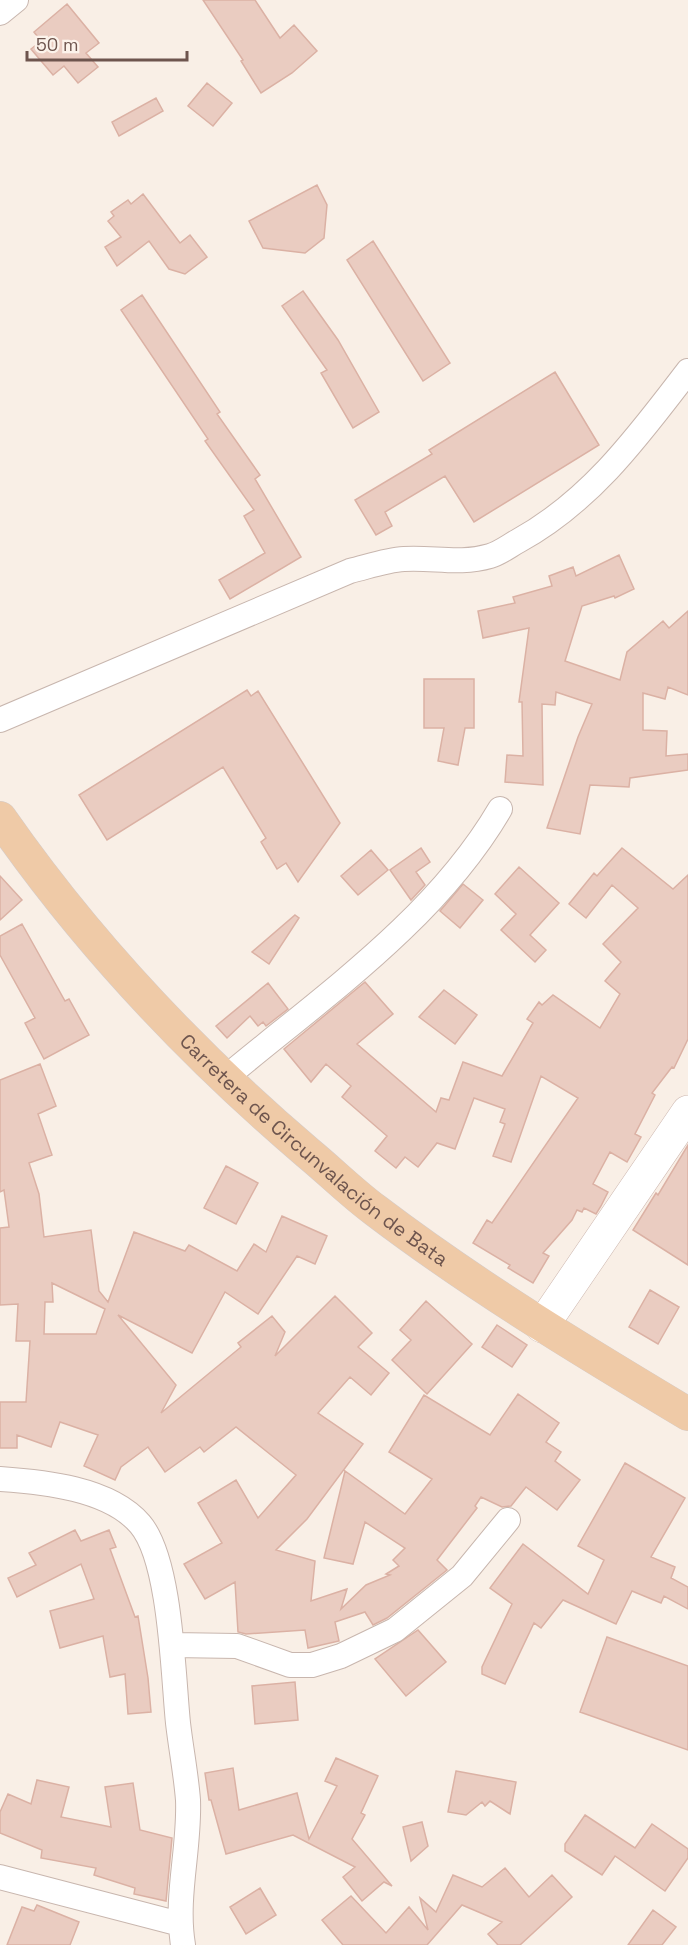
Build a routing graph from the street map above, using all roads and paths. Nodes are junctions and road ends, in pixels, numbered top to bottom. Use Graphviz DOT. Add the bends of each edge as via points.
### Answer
graph roads {
  1 [pos="16,0"];
  2 [pos="0,13"];
  3 [pos="688,371"];
  4 [pos="0,720"];
  5 [pos="500,809"];
  6 [pos="0,818"];
  7 [pos="225,1079"];
  8 [pos="688,1112"];
  9 [pos="542,1326"];
  10 [pos="688,1414"];
  11 [pos="0,1479"];
  12 [pos="508,1520"];
  13 [pos="172,1645"];
  14 [pos="0,1877"];
  15 [pos="182,1935"];
  1 -- 2 [label="street"];
  3 -- 4 [label="street" via="597,483 531,534 492,556 453,562 403,559 350,571"];
  5 -- 7 [label="street" via="478,846 409,923"];
  6 -- 7 [label="main road, Carretera de Circunvalación de Bata" via="38,872 142,995"];
  7 -- 9 [label="main road, Carretera de Circunvalación de Bata" via="373,1209"];
  8 -- 9 [label="street"];
  9 -- 10 [label="main road, Carretera de Circunvalación de Bata"];
  11 -- 13 [label="street" via="66,1486 108,1502 140,1524 151,1543 163,1584"];
  12 -- 13 [label="street" via="462,1576 395,1630 341,1656 312,1665 290,1665 237,1646"];
  13 -- 15 [label="street" via="188,1800"];
  14 -- 15 [label="street"];
}
